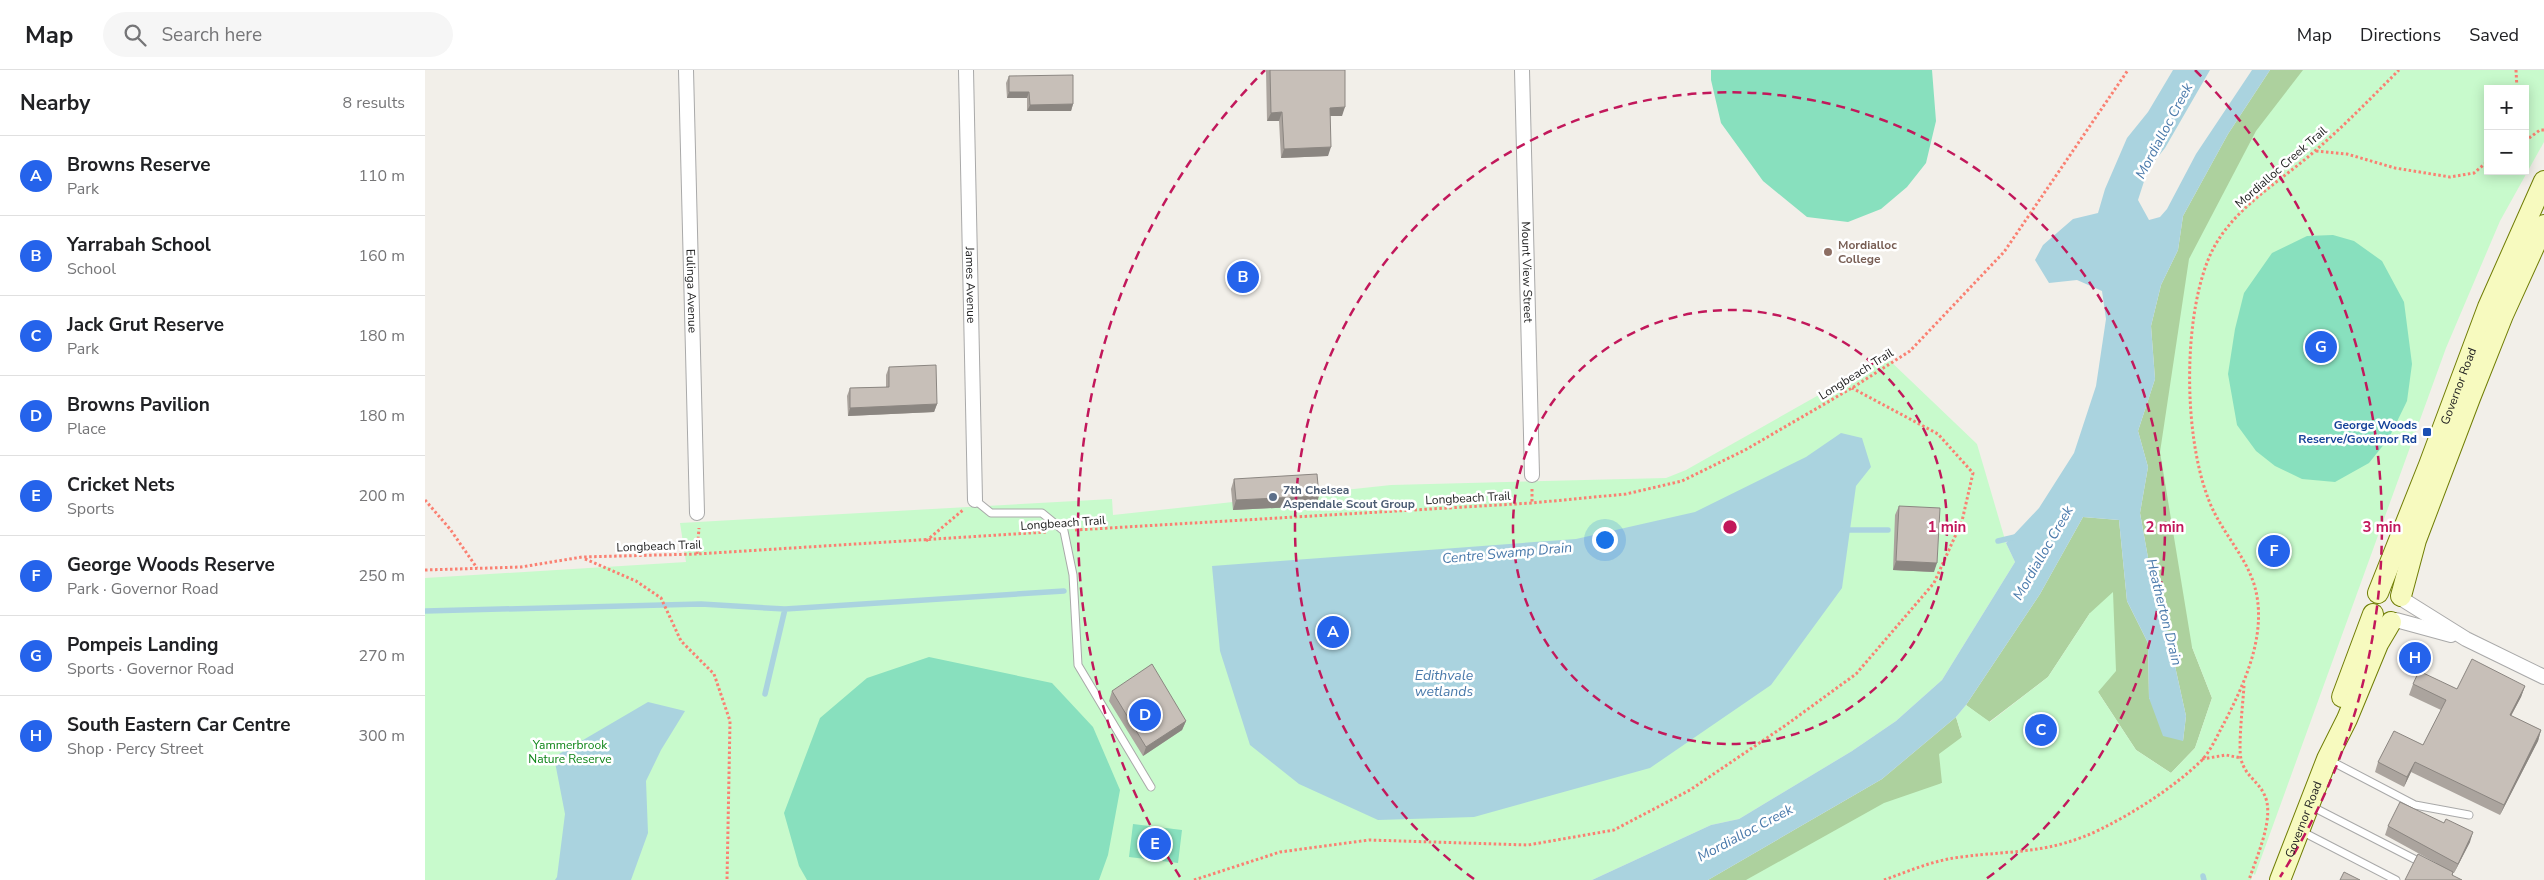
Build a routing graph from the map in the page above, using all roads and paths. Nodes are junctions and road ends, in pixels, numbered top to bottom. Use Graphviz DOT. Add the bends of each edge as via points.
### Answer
graph roads {
  1 [pos="685,70"];
  2 [pos="966,70"];
  3 [pos="1521,70"];
  4 [pos="2128,70"];
  5 [pos="2399,70"];
  6 [pos="2516,70"];
  7 [pos="2517,85"];
  8 [pos="2544,130"];
  9 [pos="2529,138"];
  10 [pos="2316,151"];
  11 [pos="2484,164"];
  12 [pos="2544,181"];
  13 [pos="2544,225"];
  14 [pos="1852,388"];
  15 [pos="1532,475"];
  16 [pos="425,500"];
  17 [pos="975,500"];
  18 [pos="697,513"];
  19 [pos="1061,529"];
  20 [pos="925,541"];
  21 [pos="697,554"];
  22 [pos="582,557"];
  23 [pos="477,568"];
  24 [pos="425,570"];
  25 [pos="2378,593"];
  26 [pos="2402,598"];
  27 [pos="2373,614"];
  28 [pos="2394,621"];
  29 [pos="2466,639"];
  30 [pos="2544,678"];
  31 [pos="2244,682"];
  32 [pos="2241,758"];
  33 [pos="2203,759"];
  34 [pos="2327,759"];
  35 [pos="1151,787"];
  36 [pos="2309,805"];
  37 [pos="2469,815"];
  38 [pos="2299,830"];
  39 [pos="2431,867"];
  40 [pos="727,880"];
  41 [pos="1194,880"];
  42 [pos="1884,880"];
  43 [pos="2249,880"];
  44 [pos="2280,880"];
  45 [pos="2396,880"];
  1 -- 18 [label="street, Eulinga Avenue"];
  2 -- 17 [label="street, James Avenue"];
  3 -- 15 [label="street, Mount View Street"];
  4 -- 14 [label="path, Longbeach Trail" via="2004,252 1910,351"];
  5 -- 10 [label="path, Mordialloc Creek Trail"];
  6 -- 7 [label="path"];
  8 -- 9 [label="path"];
  10 -- 11 [label="path" via="2347,154 2395,168 2450,177 2474,173"];
  10 -- 31 [label="path, Mordialloc Creek Trail" via="2263,192 2227,227 2209,259 2197,306 2189,386 2191,420 2202,482 2214,513 2246,566 2258,606 2254,652"];
  12 -- 25 [label="street, Governor Road" via="2488,307"];
  13 -- 26 [label="street, Governor Road" via="2470,398 2416,540"];
  14 -- 19 [label="path, Longbeach Trail" via="1745,450 1682,481 1626,494 1523,504"];
  14 -- 41 [label="path" via="1938,434 1973,473 1962,521 1934,583 1856,674 1690,790 1614,830 1528,845 1369,840 1280,852"];
  16 -- 23 [label="path"];
  17 -- 19 [label="lane" via="991,513 1042,513"];
  17 -- 20 [label="path"];
  18 -- 21 [label="path" via="700,538"];
  19 -- 20 [label="path, Longbeach Trail"];
  19 -- 35 [label="lane" via="1073,575 1078,665"];
  20 -- 21 [label="path, Longbeach Trail"];
  21 -- 22 [label="path, Longbeach Trail"];
  22 -- 23 [label="path, Longbeach Trail" via="521,567"];
  22 -- 40 [label="path" via="636,581 661,598 681,641 714,674 730,721"];
  23 -- 24 [label="path, Longbeach Trail"];
  25 -- 26 [label="street" via="2387,590"];
  25 -- 27 [label="street" via="2372,600"];
  26 -- 28 [label="street" via="2403,613"];
  26 -- 29 [label="street"];
  27 -- 28 [label="street" via="2380,621"];
  27 -- 34 [label="street, Governor Road" via="2346,683"];
  28 -- 29 [label="street"];
  28 -- 34 [label="street, Governor Road" via="2371,659"];
  29 -- 30 [label="street"];
  31 -- 32 [label="path"];
  31 -- 33 [label="path, Mordialloc Creek Trail"];
  32 -- 33 [label="path" via="2226,755"];
  32 -- 43 [label="path" via="2250,778 2264,793 2268,805 2265,832"];
  33 -- 42 [label="path, Mordialloc Creek Trail" via="2121,818 2076,840 2047,849 1960,857 1927,864"];
  34 -- 36 [label="street, Governor Road"];
  34 -- 37 [label="lane" via="2415,805"];
  36 -- 38 [label="street, Governor Road"];
  36 -- 39 [label="lane"];
  38 -- 44 [label="street, Governor Road"];
  38 -- 45 [label="lane"];
}
